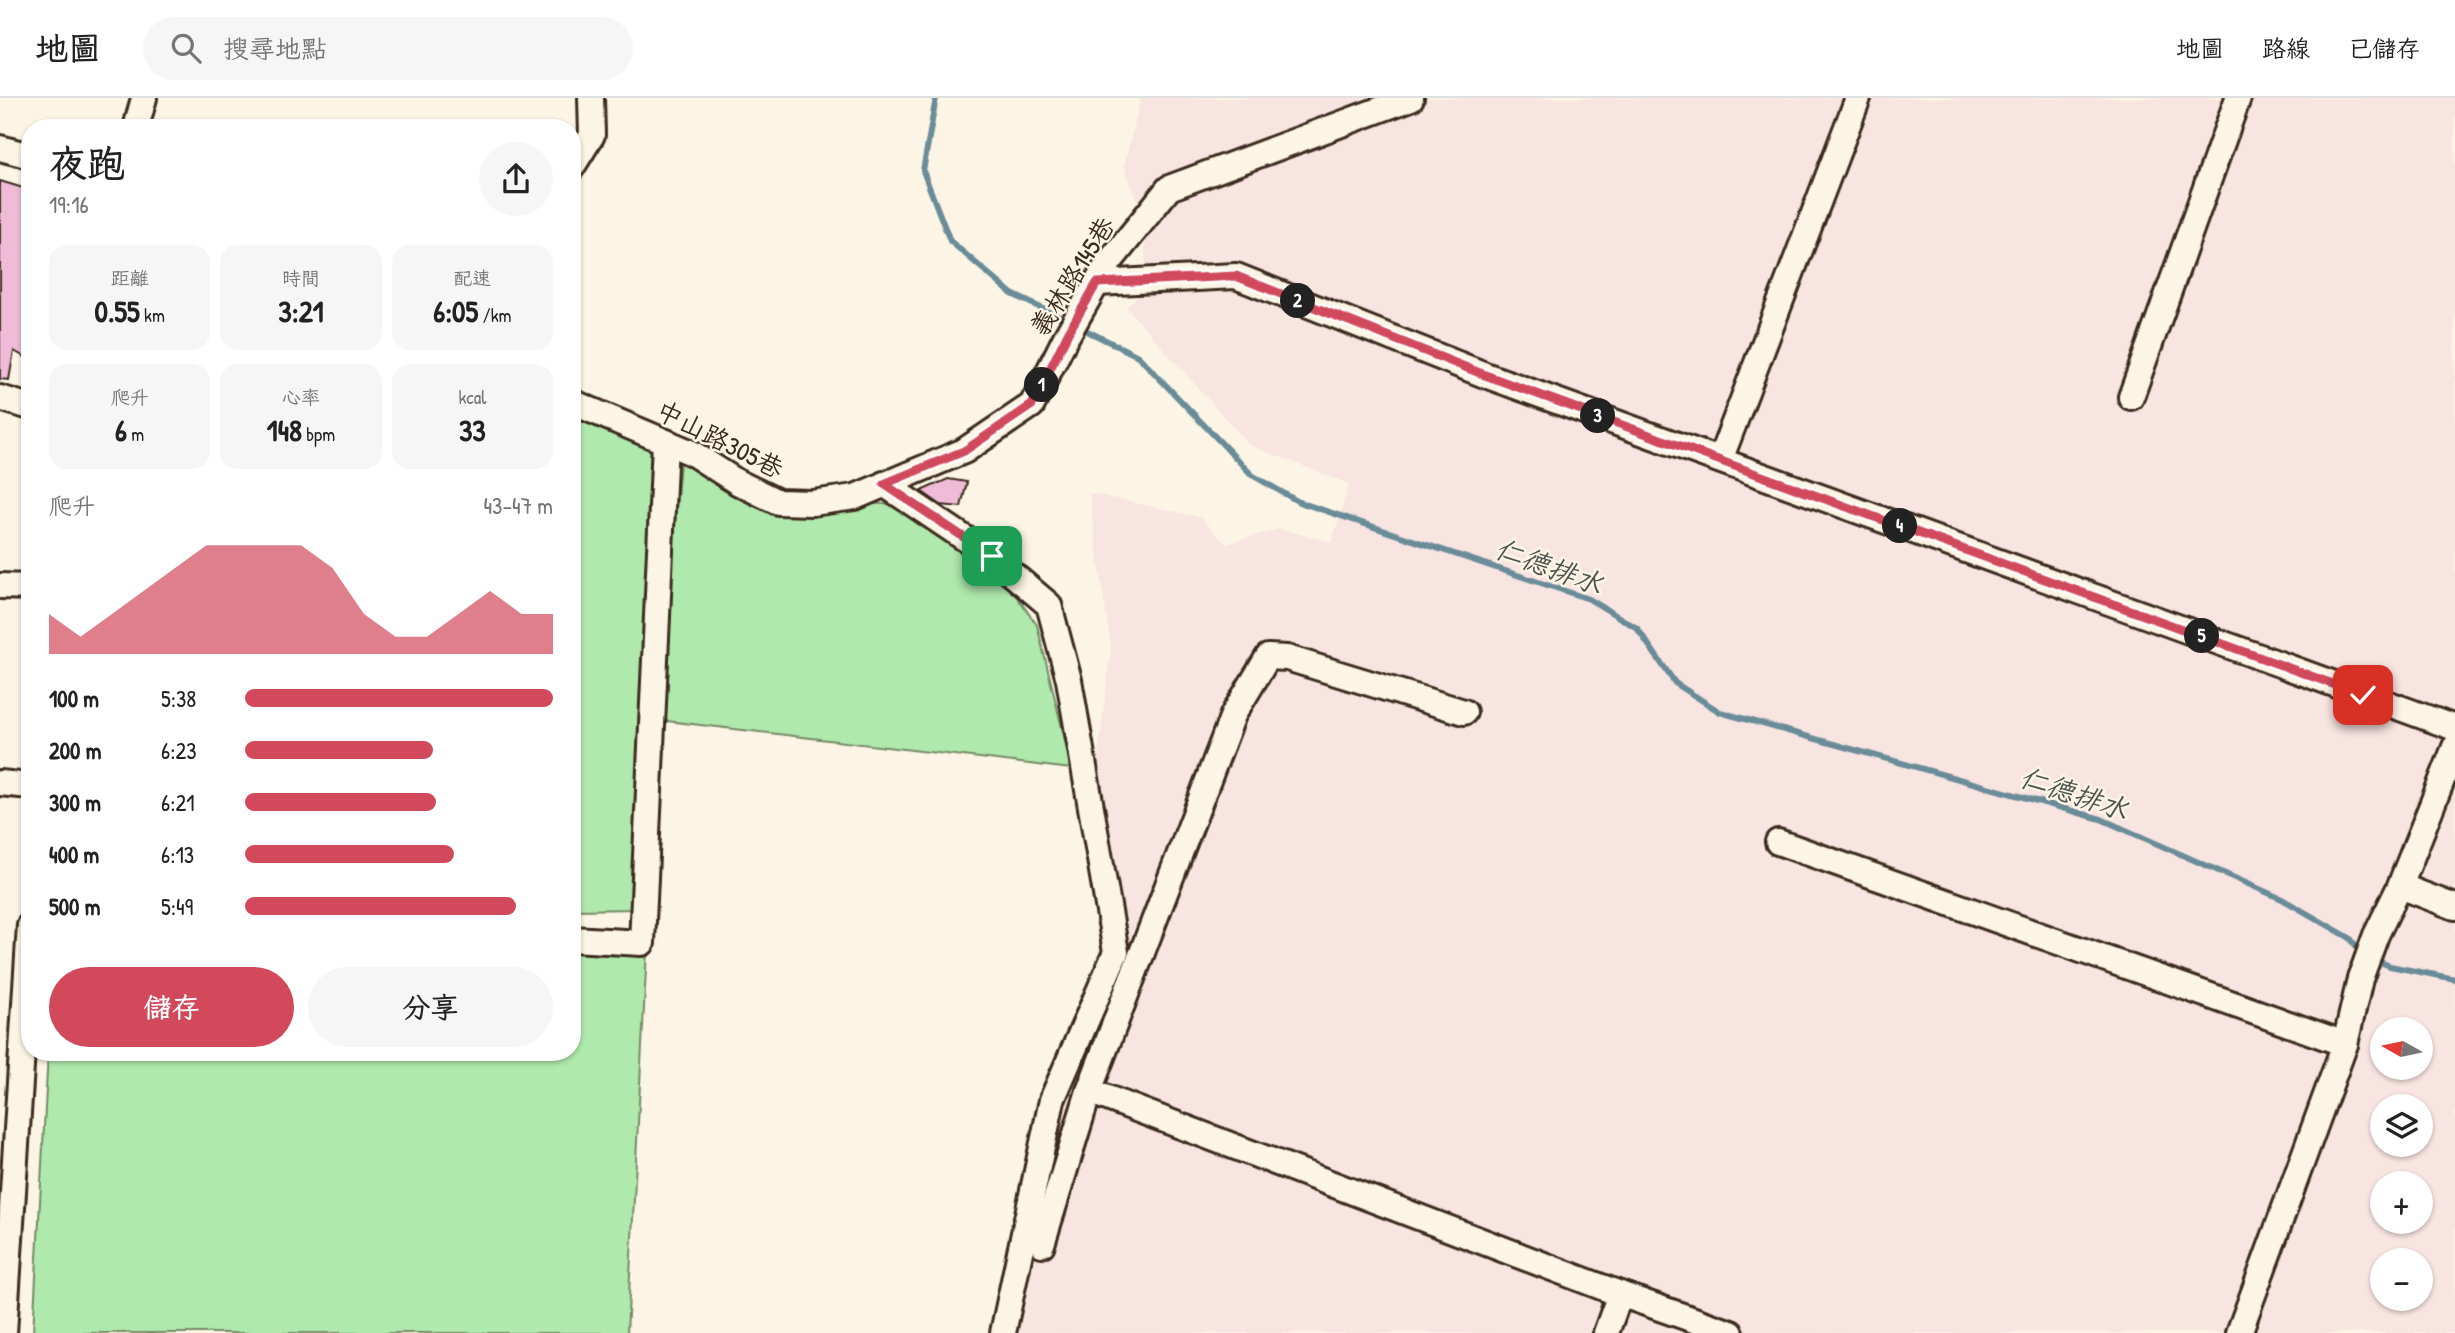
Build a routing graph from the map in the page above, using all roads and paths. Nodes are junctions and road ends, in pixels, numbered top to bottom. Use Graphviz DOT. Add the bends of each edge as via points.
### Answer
graph roads {
  1 [pos="144,98"];
  2 [pos="591,98"];
  3 [pos="1411,98"];
  4 [pos="1858,98"];
  5 [pos="2238,98"];
  6 [pos="138,119"];
  7 [pos="0,148"];
  8 [pos="581,153"];
  9 [pos="21,154"];
  10 [pos="1097,283"];
  11 [pos="2131,397"];
  12 [pos="0,398"];
  13 [pos="21,404"];
  14 [pos="581,406"];
  15 [pos="665,442"];
  16 [pos="1720,460"];
  17 [pos="884,484"];
  18 [pos="0,586"];
  19 [pos="21,587"];
  20 [pos="1464,712"];
  21 [pos="2455,728"];
  22 [pos="2455,747"];
  23 [pos="0,783"];
  24 [pos="21,785"];
  25 [pos="1778,842"];
  26 [pos="2400,886"];
  27 [pos="2455,907"];
  28 [pos="581,940"];
  29 [pos="2345,1044"];
  30 [pos="21,1061"];
  31 [pos="1089,1091"];
  32 [pos="1042,1244"];
  33 [pos="1620,1294"];
  34 [pos="4,1333"];
  35 [pos="1003,1333"];
  36 [pos="1606,1333"];
  37 [pos="1731,1333"];
  38 [pos="2239,1333"];
  1 -- 6 [label="street"];
  2 -- 8 [label="street" via="592,135"];
  3 -- 10 [label="street, 義林路145巷" via="1169,188"];
  4 -- 16 [label="street"];
  5 -- 11 [label="street"];
  7 -- 9 [label="street"];
  10 -- 16 [label="street" via="1236,276 1485,375"];
  10 -- 17 [label="street, 義林路145巷" via="1032,405 964,451"];
  12 -- 13 [label="street"];
  14 -- 15 [label="street, 中山路305巷"];
  15 -- 17 [label="street, 中山路305巷" via="778,502 855,497"];
  15 -- 28 [label="street" via="642,943"];
  16 -- 21 [label="street"];
  17 -- 35 [label="street" via="992,556 1049,606 1069,680 1116,952 1052,1100"];
  18 -- 19 [label="street"];
  20 -- 31 [label="street" via="1287,658 1268,657 1233,715"];
  22 -- 26 [label="street"];
  23 -- 24 [label="street"];
  25 -- 29 [label="street"];
  26 -- 27 [label="street"];
  26 -- 29 [label="street" via="2360,979"];
  29 -- 38 [label="street"];
  30 -- 34 [label="street"];
  31 -- 32 [label="street"];
  31 -- 33 [label="street"];
  33 -- 36 [label="street"];
  33 -- 37 [label="street"];
}
